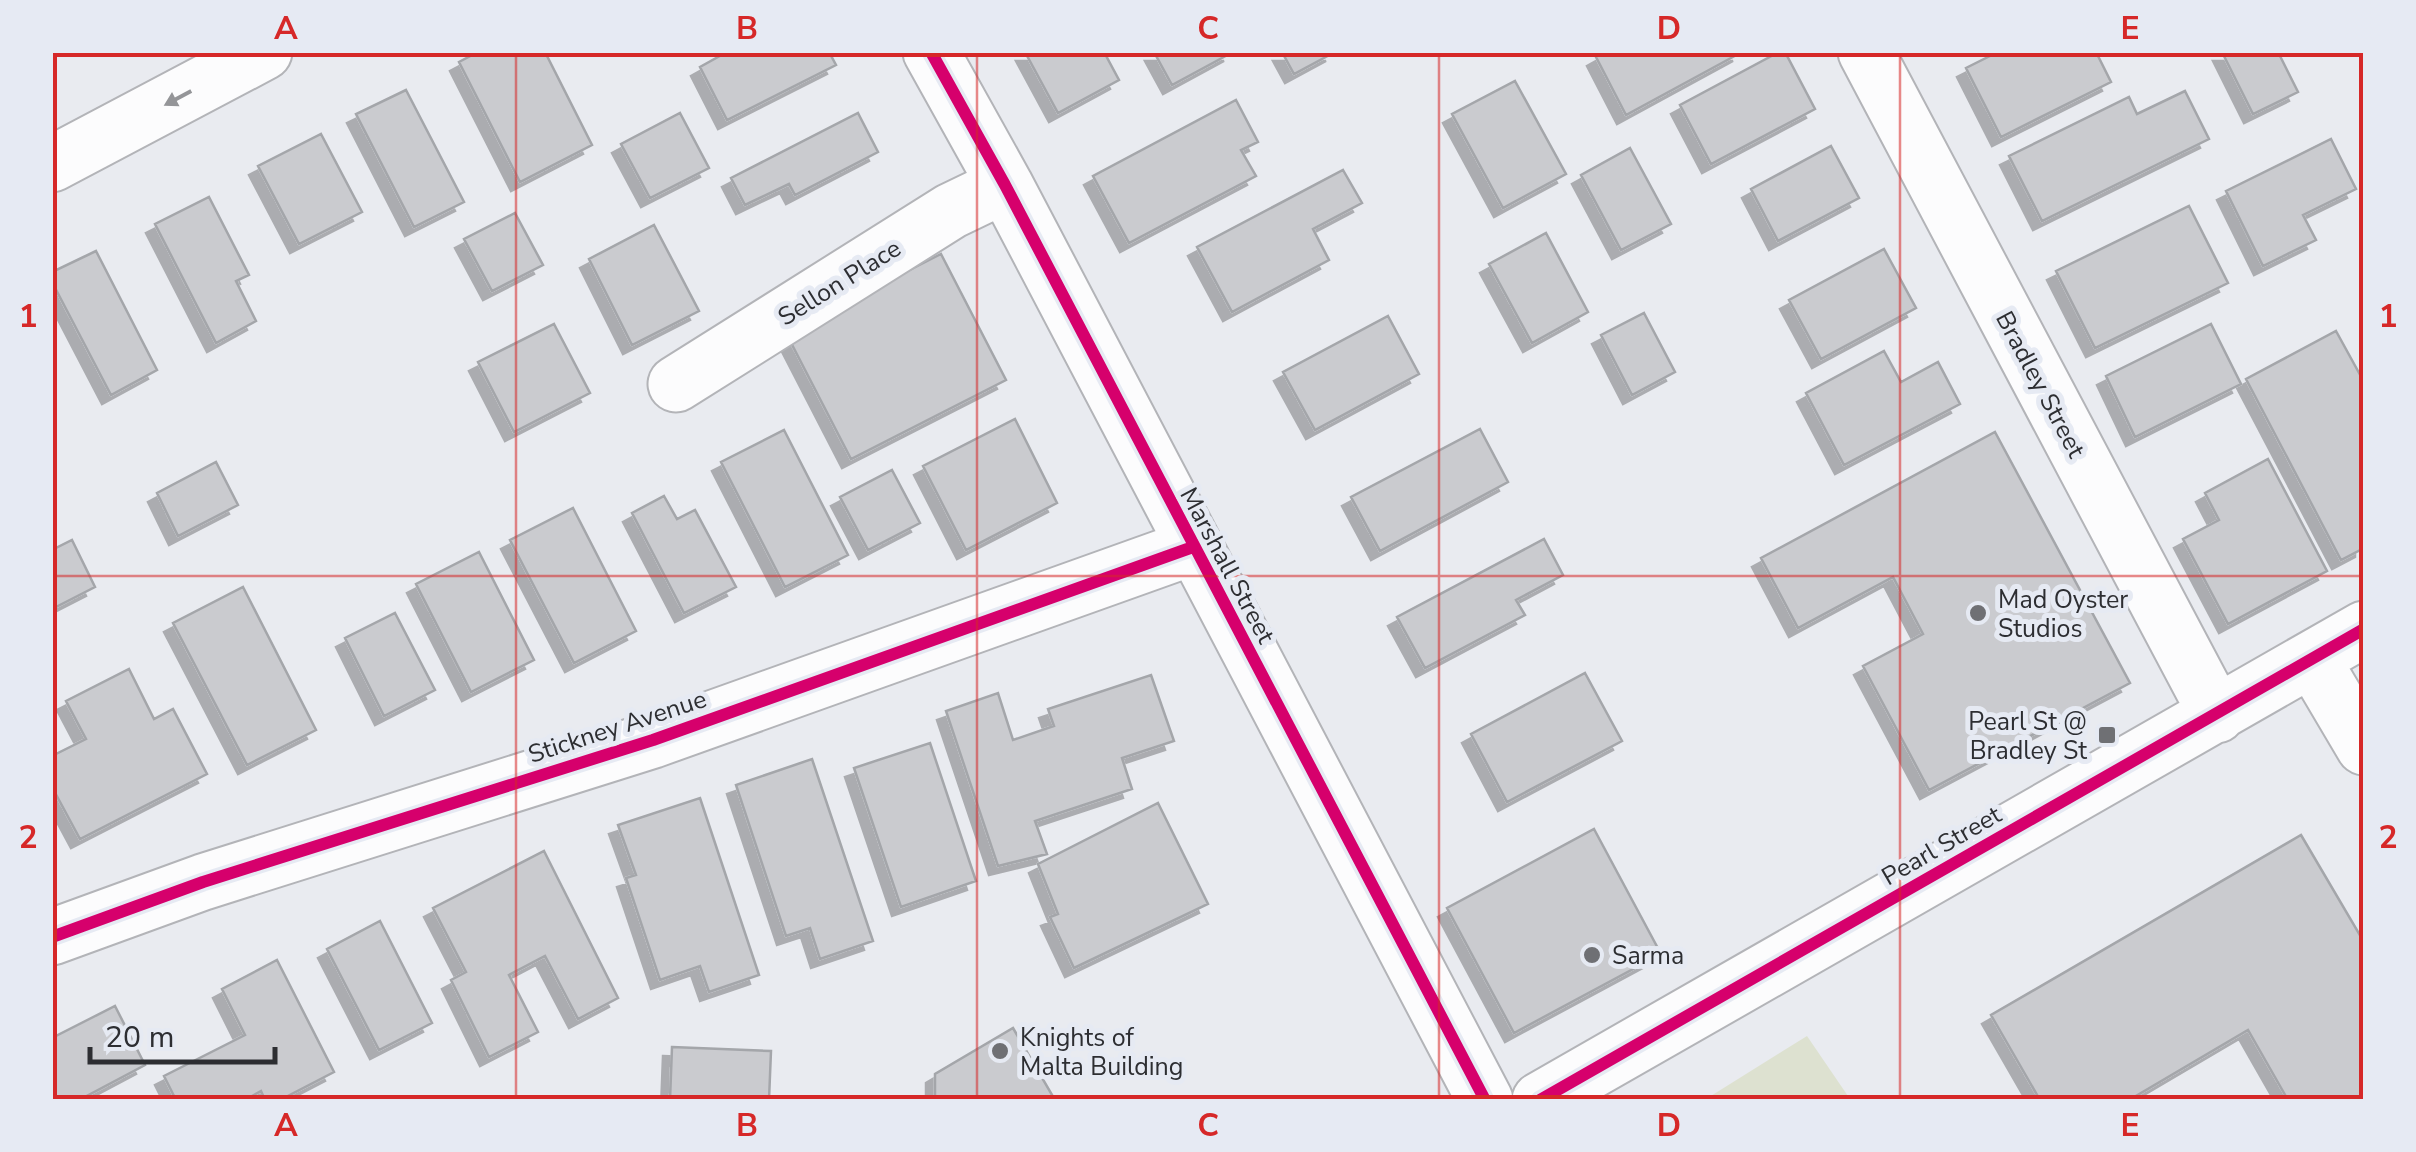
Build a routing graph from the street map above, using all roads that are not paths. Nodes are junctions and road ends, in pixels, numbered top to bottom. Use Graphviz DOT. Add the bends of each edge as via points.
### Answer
graph roads {
  1 [pos="264,52"];
  2 [pos="931,52"];
  3 [pos="1866,52"];
  4 [pos="52,164"];
  5 [pos="1004,185"];
  6 [pos="676,384"];
  7 [pos="1193,548"];
  8 [pos="2364,629"];
  9 [pos="2312,660"];
  10 [pos="2216,714"];
  11 [pos="2364,746"];
  12 [pos="52,937"];
  13 [pos="1485,1100"];
  14 [pos="1540,1100"];
  1 -- 4 [label="street, one-way"];
  2 -- 5 [label="street, Marshall Street"];
  3 -- 10 [label="street, Bradley Street"];
  5 -- 6 [label="street, Sellon Place" via="950,211"];
  5 -- 7 [label="street, Marshall Street"];
  7 -- 12 [label="street, Stickney Avenue" via="652,740 203,882"];
  7 -- 13 [label="street, Marshall Street"];
  8 -- 9 [label="street, Pearl Street"];
  9 -- 10 [label="street, Pearl Street"];
  9 -- 11 [label="street"];
  10 -- 14 [label="street, Pearl Street"];
}
